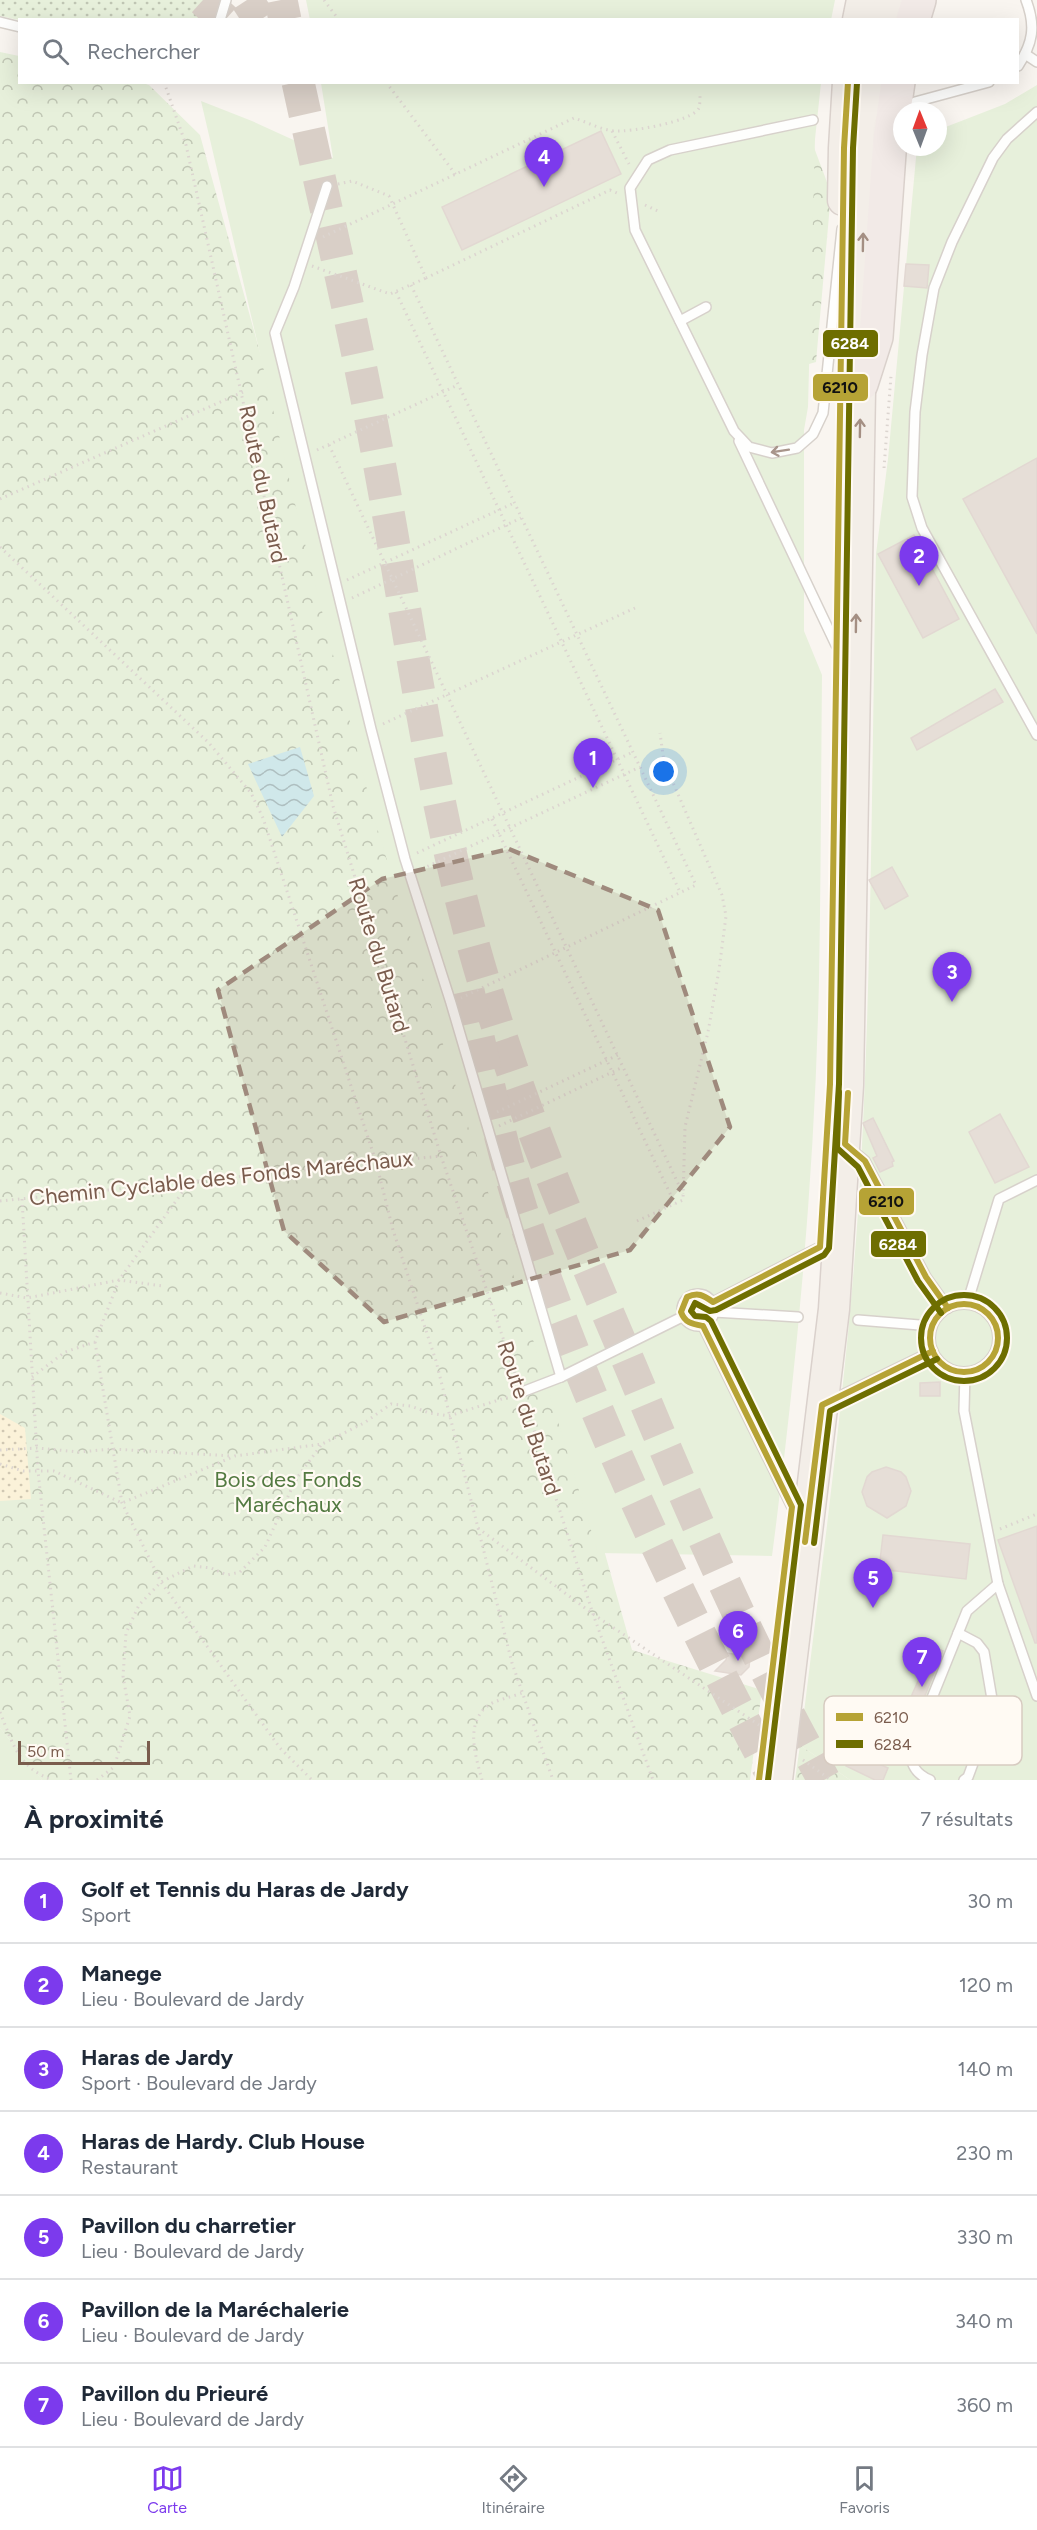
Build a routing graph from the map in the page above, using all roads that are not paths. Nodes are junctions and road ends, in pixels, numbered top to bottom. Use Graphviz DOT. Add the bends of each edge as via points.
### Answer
graph roads {
  1 [pos="226,0"];
  2 [pos="1026,0"];
  3 [pos="893,6"];
  4 [pos="221,18"];
  5 [pos="863,18"];
  6 [pos="0,22"];
  7 [pos="18,26"];
  8 [pos="1025,54"];
  9 [pos="1037,62"];
  10 [pos="1019,63"];
  11 [pos="849,84"];
  12 [pos="872,84"];
  13 [pos="973,84"];
  14 [pos="907,92"];
  15 [pos="1037,112"];
  16 [pos="813,120"];
  17 [pos="875,177"];
  18 [pos="327,186"];
  19 [pos="842,229"];
  20 [pos="706,307"];
  21 [pos="680,321"];
  22 [pos="861,384"];
  23 [pos="734,431"];
  24 [pos="836,645"];
  25 [pos="1037,735"];
  26 [pos="845,1143"];
  27 [pos="1037,1180"];
  28 [pos="820,1247"];
  29 [pos="967,1304"];
  30 [pos="714,1307"];
  31 [pos="948,1308"];
  32 [pos="682,1317"];
  33 [pos="798,1317"];
  34 [pos="858,1320"];
  35 [pos="703,1326"];
  36 [pos="932,1326"];
  37 [pos="933,1351"];
  38 [pos="965,1372"];
  39 [pos="561,1377"];
  40 [pos="522,1392"];
  41 [pos="822,1405"];
  42 [pos="792,1507"];
  43 [pos="998,1584"];
  44 [pos="958,1633"];
  45 [pos="933,1696"];
  46 [pos="991,1696"];
  47 [pos="1037,1696"];
  48 [pos="773,1735"];
  49 [pos="912,1765"];
  50 [pos="972,1765"];
  51 [pos="759,1780"];
  52 [pos="777,1780"];
  53 [pos="930,1780"];
  54 [pos="964,1780"];
  1 -- 4 [label="lane"];
  2 -- 8 [label="lane" via="1032,32"];
  3 -- 5 [label="main road"];
  6 -- 7 [label="lane"];
  8 -- 9 [label="lane"];
  8 -- 10 [label="lane"];
  11 -- 19 [label="main road"];
  12 -- 17 [label="main road"];
  13 -- 14 [label="lane"];
  14 -- 17 [label="highway"];
  15 -- 25 [label="lane" via="993,158 934,288 915,412 912,497 922,528"];
  16 -- 21 [label="lane" via="670,150 648,160 630,188 635,230"];
  22 -- 17 [label="main road, one-way"];
  17 -- 22 [label="highway" via="876,337"];
  18 -- 39 [label="lane" via="275,333 405,859"];
  19 -- 23 [label="lane, one-way" via="823,413 813,434 797,448 772,453 749,447"];
  19 -- 24 [label="main road"];
  20 -- 21 [label="lane"];
  21 -- 23 [label="lane"];
  26 -- 22 [label="main road, one-way"];
  23 -- 24 [label="lane"];
  24 -- 28 [label="main road" via="830,1084"];
  26 -- 31 [label="lane" via="866,1161 926,1277"];
  26 -- 41 [label="main road" via="834,1309"];
  27 -- 29 [label="lane" via="999,1199"];
  28 -- 30 [label="lane"];
  28 -- 42 [label="main road"];
  29 -- 31 [label="lane"];
  29 -- 38 [label="lane" via="988,1313 999,1337 989,1362"];
  30 -- 32 [label="lane" via="706,1295 695,1293 686,1297"];
  30 -- 33 [label="lane"];
  30 -- 35 [label="lane" via="711,1321"];
  31 -- 36 [label="lane"];
  32 -- 35 [label="lane" via="687,1323"];
  32 -- 39 [label="lane"];
  34 -- 36 [label="lane"];
  35 -- 42 [label="lane"];
  36 -- 37 [label="lane"];
  37 -- 38 [label="lane" via="950,1369"];
  37 -- 41 [label="lane"];
  38 -- 43 [label="lane" via="964,1411"];
  39 -- 40 [label="lane"];
  41 -- 48 [label="main road"];
  42 -- 48 [label="main road"];
  43 -- 44 [label="lane" via="967,1611"];
  43 -- 47 [label="lane"];
  44 -- 45 [label="lane"];
  44 -- 46 [label="lane" via="978,1643 984,1652"];
  48 -- 51 [label="main road"];
  48 -- 52 [label="main road"];
  49 -- 53 [label="lane"];
  50 -- 54 [label="lane"];
}
